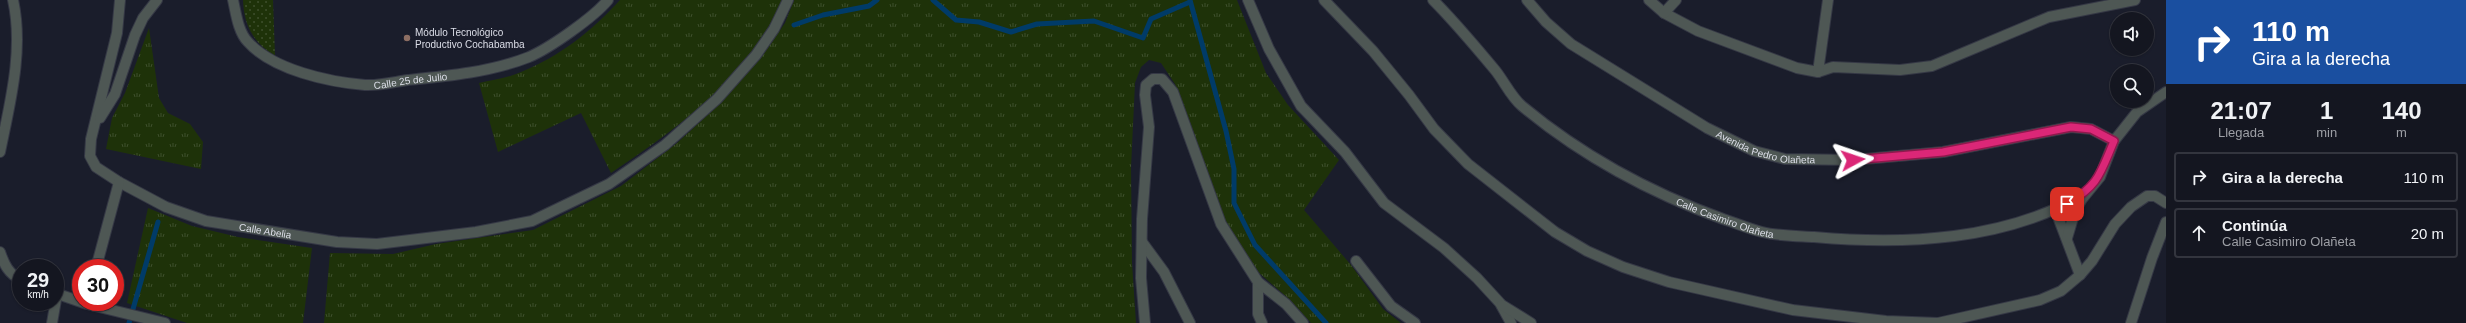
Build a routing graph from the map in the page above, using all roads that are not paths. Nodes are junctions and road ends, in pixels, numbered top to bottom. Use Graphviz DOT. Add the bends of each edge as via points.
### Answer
graph roads {
  1 [pos="12,0"];
  2 [pos="120,0"];
  3 [pos="157,0"];
  4 [pos="233,0"];
  5 [pos="608,0"];
  6 [pos="788,0"];
  7 [pos="1248,0"];
  8 [pos="1324,0"];
  9 [pos="1433,0"];
  10 [pos="1527,0"];
  11 [pos="1649,0"];
  12 [pos="1673,0"];
  13 [pos="1676,0"];
  14 [pos="1828,0"];
  15 [pos="2135,0"];
  16 [pos="1664,13"];
  17 [pos="1818,72"];
  18 [pos="2166,92"];
  19 [pos="96,125"];
  20 [pos="2114,141"];
  21 [pos="0,152"];
  22 [pos="119,182"];
  23 [pos="2086,193"];
  24 [pos="2166,203"];
  25 [pos="2055,209"];
  26 [pos="2166,222"];
  27 [pos="2067,238"];
  28 [pos="1142,242"];
  29 [pos="0,252"];
  30 [pos="98,259"];
  31 [pos="1356,261"];
  32 [pos="12,274"];
  33 [pos="2080,275"];
  34 [pos="1258,282"];
  35 [pos="1500,303"];
  36 [pos="54,311"];
  37 [pos="118,311"];
  38 [pos="52,323"];
  39 [pos="165,323"];
  40 [pos="1145,323"];
  41 [pos="1190,323"];
  42 [pos="1262,323"];
  43 [pos="1303,323"];
  44 [pos="1416,323"];
  45 [pos="1511,323"];
  46 [pos="1530,323"];
  47 [pos="2131,323"];
  1 -- 21 [label="street" via="16,39 14,82"];
  2 -- 19 [label="street, Calle Abelia" via="117,33"];
  3 -- 19 [label="street" via="143,18 115,94"];
  4 -- 5 [label="street, Calle 25 de Julio" via="236,18 246,41 262,56 329,81 367,85 476,72 525,58 572,30"];
  6 -- 22 [label="street, Calle Abelia" via="774,30 756,54 717,99 664,145 609,184 532,221 476,232 377,244 312,239 206,221 166,207"];
  7 -- 35 [label="street" via="1269,49 1301,106 1344,152 1384,202 1444,248"];
  8 -- 33 [label="street" via="1373,51 1434,129 1468,164 1555,232 1587,251 1623,267 1669,282 1793,310 1886,321 1938,323 2040,300 2061,291"];
  9 -- 25 [label="street, Calle Casimiro Olañeta" via="1496,72 1520,105 1573,144 1617,171 1668,197 1762,233 1896,241 1990,229"];
  10 -- 20 [label="street, Avenida Pedro Olañeta" via="1546,22 1571,44 1707,128 1754,151 1785,159 1853,160 1943,152 2071,127 2091,129"];
  11 -- 16 [label="street"];
  12 -- 16 [label="street"];
  13 -- 16 [label="street"];
  14 -- 17 [label="street"];
  15 -- 17 [label="street" via="2049,17 1932,66 1900,70 1833,67"];
  16 -- 17 [label="street" via="1698,32 1797,68"];
  18 -- 20 [label="street" via="2137,112"];
  19 -- 22 [label="street, Calle Abelia" via="91,139 90,156 96,167"];
  20 -- 23 [label="street" via="2100,177"];
  22 -- 30 [label="street"];
  23 -- 25 [label="street, Calle Casimiro Olañeta"];
  23 -- 27 [label="street" via="2075,211"];
  24 -- 33 [label="street" via="2155,196 2147,196 2131,207 2115,224"];
  25 -- 27 [label="street"];
  26 -- 47 [label="street"];
  27 -- 33 [label="street"];
  28 -- 34 [label="street" via="1149,127 1146,86 1153,79 1162,79 1173,92 1221,224"];
  28 -- 40 [label="street" via="1141,278"];
  28 -- 41 [label="street" via="1164,272"];
  29 -- 32 [label="street"];
  31 -- 44 [label="street" via="1391,306"];
  34 -- 42 [label="street" via="1258,314"];
  34 -- 43 [label="street" via="1286,304"];
  35 -- 45 [label="street"];
  35 -- 46 [label="street"];
  36 -- 38 [label="street"];
  37 -- 39 [label="street"];
}
